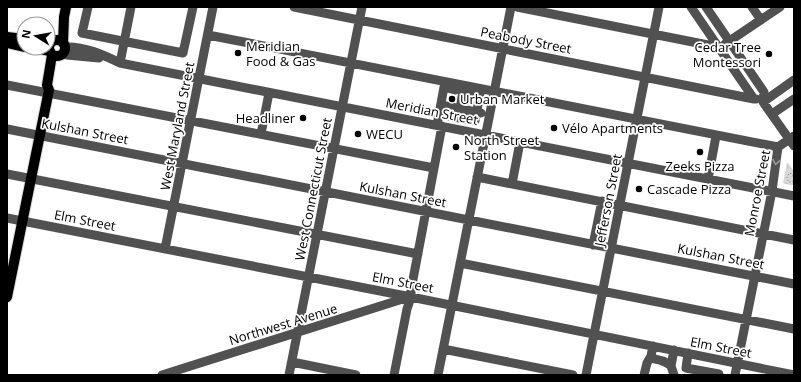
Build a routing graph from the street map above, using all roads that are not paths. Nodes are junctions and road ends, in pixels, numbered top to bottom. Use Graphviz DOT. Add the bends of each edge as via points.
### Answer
graph roads {
  1 [pos="60,7"];
  2 [pos="66,7"];
  3 [pos="88,7"];
  4 [pos="131,7"];
  5 [pos="193,7"];
  6 [pos="213,7"];
  7 [pos="294,7"];
  8 [pos="362,7"];
  9 [pos="511,7"];
  10 [pos="517,7"];
  11 [pos="659,7"];
  12 [pos="691,7"];
  13 [pos="752,7"];
  14 [pos="780,7"];
  15 [pos="710,8"];
  16 [pos="360,20"];
  17 [pos="761,20"];
  18 [pos="654,33"];
  19 [pos="208,35"];
  20 [pos="124,42"];
  21 [pos="729,42"];
  22 [pos="56,48"];
  23 [pos="719,48"];
  24 [pos="503,49"];
  25 [pos="55,56"];
  26 [pos="116,61"];
  27 [pos="351,63"];
  28 [pos="645,77"];
  29 [pos="199,79"];
  30 [pos="794,80"];
  31 [pos="7,85"];
  32 [pos="48,91"];
  33 [pos="463,91"];
  34 [pos="269,92"];
  35 [pos="480,94"];
  36 [pos="494,94"];
  37 [pos="754,99"];
  38 [pos="794,99"];
  39 [pos="763,102"];
  40 [pos="469,105"];
  41 [pos="342,107"];
  42 [pos="440,109"];
  43 [pos="490,114"];
  44 [pos="772,114"];
  45 [pos="191,120"];
  46 [pos="468,120"];
  47 [pos="637,120"];
  48 [pos="440,126"];
  49 [pos="7,129"];
  50 [pos="465,131"];
  51 [pos="261,134"];
  52 [pos="39,135"];
  53 [pos="486,135"];
  54 [pos="716,136"];
  55 [pos="792,141"];
  56 [pos="520,142"];
  57 [pos="778,147"];
  58 [pos="334,149"];
  59 [pos="628,163"];
  60 [pos="182,164"];
  61 [pos="434,168"];
  62 [pos="7,174"];
  63 [pos="477,177"];
  64 [pos="31,178"];
  65 [pos="708,179"];
  66 [pos="512,184"];
  67 [pos="772,191"];
  68 [pos="326,192"];
  69 [pos="794,196"];
  70 [pos="602,201"];
  71 [pos="620,205"];
  72 [pos="174,206"];
  73 [pos="426,212"];
  74 [pos="7,218"];
  75 [pos="469,220"];
  76 [pos="22,221"];
  77 [pos="317,234"];
  78 [pos="763,234"];
  79 [pos="794,240"];
  80 [pos="594,245"];
  81 [pos="611,248"];
  82 [pos="165,249"];
  83 [pos="418,254"];
  84 [pos="460,263"];
  85 [pos="755,276"];
  86 [pos="309,277"];
  87 [pos="794,284"];
  88 [pos="603,292"];
  89 [pos="411,297"];
  90 [pos="7,298"];
  91 [pos="452,305"];
  92 [pos="746,320"];
  93 [pos="794,329"];
  94 [pos="298,333"];
  95 [pos="594,334"];
  96 [pos="653,346"];
  97 [pos="443,349"];
  98 [pos="674,350"];
  99 [pos="688,353"];
  100 [pos="650,358"];
  101 [pos="292,362"];
  102 [pos="737,363"];
  103 [pos="672,370"];
  104 [pos="719,374"];
  105 [pos="162,375"];
  106 [pos="290,375"];
  107 [pos="356,375"];
  108 [pos="394,375"];
  109 [pos="438,375"];
  110 [pos="573,375"];
  111 [pos="586,375"];
  112 [pos="644,375"];
  113 [pos="735,375"];
  114 [pos="794,375"];
  1 -- 22 [label="main road"];
  2 -- 22 [label="main road"];
  3 -- 20 [label="street" via="82,33"];
  4 -- 20 [label="street"];
  5 -- 20 [label="street" via="184,54"];
  6 -- 19 [label="street, West Maryland Street"];
  7 -- 16 [label="street, Peabody Street"];
  8 -- 16 [label="street, West Connecticut Street"];
  9 -- 24 [label="street"];
  10 -- 18 [label="street"];
  11 -- 18 [label="street, Jefferson Street"];
  12 -- 23 [label="street"];
  13 -- 17 [label="street"];
  14 -- 17 [label="street"];
  15 -- 21 [label="street"];
  16 -- 24 [label="street, Peabody Street"];
  16 -- 27 [label="street, West Connecticut Street"];
  17 -- 21 [label="street"];
  18 -- 23 [label="street"];
  18 -- 28 [label="street, Jefferson Street"];
  19 -- 27 [label="street"];
  19 -- 29 [label="street, West Maryland Street"];
  20 -- 26 [label="street"];
  21 -- 23 [label="street"];
  21 -- 39 [label="street" via="764,92"];
  22 -- 26 [label="street, Meridian Street" via="67,55"];
  23 -- 37 [label="street"];
  24 -- 28 [label="street, Peabody Street"];
  24 -- 36 [label="street"];
  25 -- 32 [label="main road" via="52,86"];
  26 -- 29 [label="street, Meridian Street"];
  27 -- 36 [label="street"];
  27 -- 41 [label="street, West Connecticut Street"];
  28 -- 37 [label="street, Peabody Street"];
  28 -- 47 [label="street, Jefferson Street"];
  29 -- 34 [label="street, Meridian Street"];
  29 -- 45 [label="street, West Maryland Street"];
  30 -- 39 [label="street"];
  31 -- 32 [label="street"];
  32 -- 45 [label="street"];
  32 -- 52 [label="main road"];
  33 -- 35 [label="street"];
  33 -- 40 [label="street"];
  33 -- 42 [label="street" via="444,87"];
  34 -- 41 [label="street, Meridian Street"];
  34 -- 51 [label="street"];
  35 -- 36 [label="street"];
  35 -- 40 [label="street"];
  36 -- 43 [label="street"];
  36 -- 47 [label="street"];
  37 -- 39 [label="street, Peabody Street"];
  38 -- 44 [label="street"];
  39 -- 44 [label="street"];
  40 -- 42 [label="street"];
  40 -- 43 [label="street"];
  40 -- 46 [label="street" via="475,121"];
  41 -- 48 [label="street, Meridian Street"];
  41 -- 58 [label="street, West Connecticut Street"];
  42 -- 46 [label="street"];
  42 -- 48 [label="street"];
  43 -- 53 [label="street"];
  44 -- 55 [label="street"];
  45 -- 51 [label="street"];
  45 -- 60 [label="street, West Maryland Street"];
  46 -- 50 [label="street"];
  47 -- 54 [label="street"];
  47 -- 59 [label="street, Jefferson Street"];
  48 -- 50 [label="street, Meridian Street"];
  48 -- 61 [label="street"];
  49 -- 52 [label="street, Kulshan Street"];
  50 -- 53 [label="street, Meridian Street"];
  51 -- 58 [label="street"];
  52 -- 60 [label="street, Kulshan Street"];
  52 -- 64 [label="main road"];
  53 -- 56 [label="street, Meridian Street"];
  53 -- 63 [label="street"];
  54 -- 57 [label="street"];
  54 -- 65 [label="street"];
  55 -- 57 [label="street, Monroe Street"];
  56 -- 59 [label="street, Meridian Street"];
  56 -- 66 [label="street"];
  57 -- 67 [label="street, Monroe Street, one-way"];
  58 -- 61 [label="street"];
  58 -- 68 [label="street, West Connecticut Street"];
  59 -- 65 [label="street, Meridian Street"];
  59 -- 71 [label="street, Jefferson Street"];
  60 -- 68 [label="street, Kulshan Street"];
  60 -- 72 [label="street, West Maryland Street"];
  61 -- 73 [label="street"];
  62 -- 64 [label="street"];
  63 -- 66 [label="street"];
  63 -- 75 [label="street"];
  64 -- 72 [label="street"];
  64 -- 76 [label="main road"];
  65 -- 67 [label="street, Meridian Street"];
  66 -- 70 [label="street"];
  67 -- 69 [label="street, Meridian Street"];
  67 -- 78 [label="street, Monroe Street"];
  68 -- 73 [label="street, Kulshan Street"];
  68 -- 77 [label="street, West Connecticut Street"];
  70 -- 71 [label="street"];
  70 -- 80 [label="street"];
  71 -- 78 [label="street"];
  71 -- 81 [label="street, Jefferson Street"];
  72 -- 77 [label="street"];
  72 -- 82 [label="street, West Maryland Street"];
  73 -- 75 [label="street, Kulshan Street"];
  73 -- 83 [label="street"];
  74 -- 76 [label="street, Elm Street"];
  75 -- 80 [label="street, Kulshan Street"];
  75 -- 84 [label="street"];
  76 -- 82 [label="street, Elm Street"];
  76 -- 90 [label="main road"];
  77 -- 83 [label="street"];
  77 -- 86 [label="street, West Connecticut Street"];
  78 -- 79 [label="street"];
  78 -- 85 [label="street, Monroe Street"];
  80 -- 81 [label="street, Kulshan Street"];
  81 -- 85 [label="street, Kulshan Street"];
  81 -- 88 [label="street, Jefferson Street"];
  82 -- 86 [label="street, Elm Street"];
  83 -- 89 [label="street"];
  84 -- 88 [label="street"];
  84 -- 91 [label="street"];
  85 -- 87 [label="street, Kulshan Street"];
  85 -- 92 [label="street, Monroe Street"];
  86 -- 89 [label="street, Elm Street"];
  86 -- 94 [label="street, West Connecticut Street"];
  88 -- 92 [label="street"];
  88 -- 95 [label="street, Jefferson Street"];
  89 -- 91 [label="street, Elm Street"];
  89 -- 94 [label="street, Northwest Avenue"];
  89 -- 108 [label="street"];
  91 -- 95 [label="street, Elm Street"];
  91 -- 97 [label="street"];
  92 -- 93 [label="street"];
  92 -- 102 [label="street, Monroe Street"];
  94 -- 101 [label="street, West Connecticut Street"];
  94 -- 105 [label="street, Northwest Avenue"];
  95 -- 96 [label="street, Elm Street"];
  95 -- 111 [label="street, Jefferson Street"];
  96 -- 98 [label="street, Elm Street"];
  96 -- 100 [label="street"];
  97 -- 109 [label="street"];
  97 -- 110 [label="street"];
  98 -- 99 [label="street, Elm Street"];
  98 -- 103 [label="street"];
  99 -- 102 [label="street, Elm Street"];
  99 -- 104 [label="street" via="686,368"];
  100 -- 103 [label="street" via="667,362"];
  100 -- 112 [label="street"];
  101 -- 106 [label="street, West Connecticut Street"];
  101 -- 107 [label="street"];
  102 -- 113 [label="street, Monroe Street"];
  102 -- 114 [label="street, Elm Street"];
}
